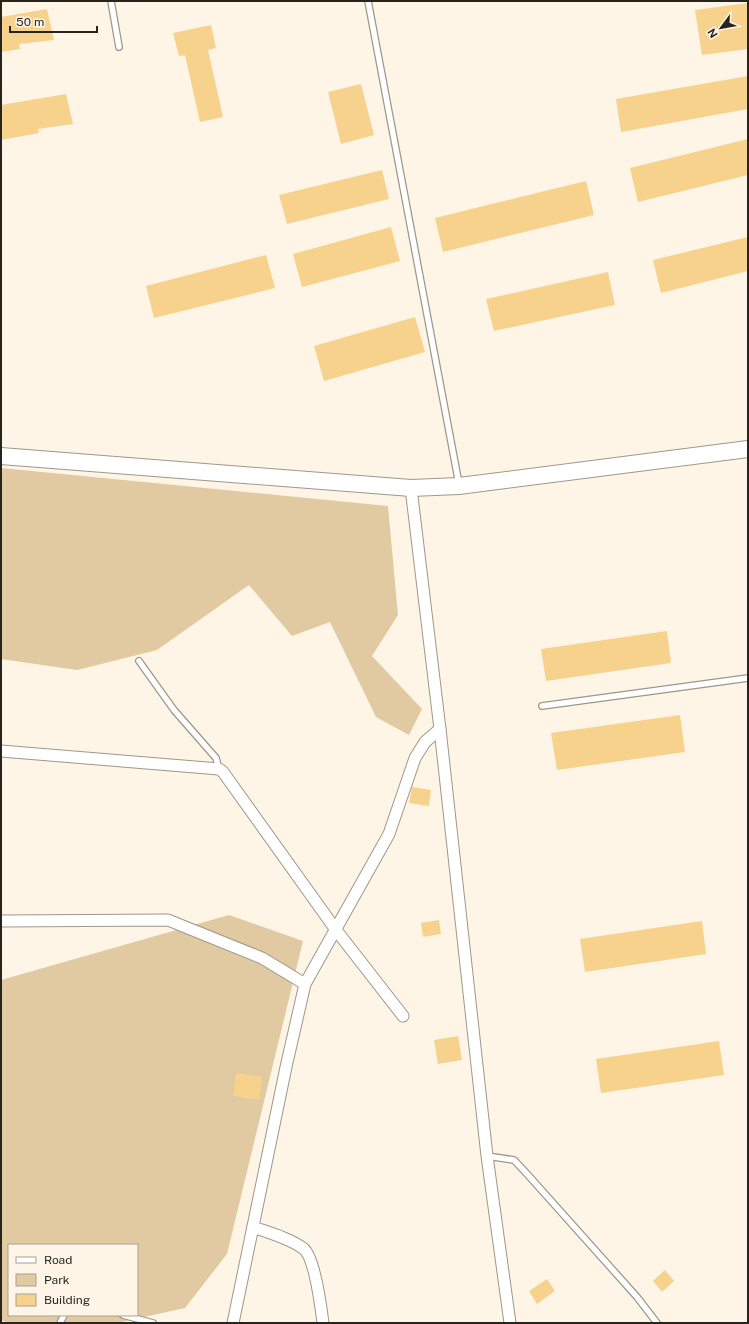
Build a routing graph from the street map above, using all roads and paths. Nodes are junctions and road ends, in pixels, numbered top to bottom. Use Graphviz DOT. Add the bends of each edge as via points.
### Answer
graph roads {
  1 [pos="111,1"];
  2 [pos="368,1"];
  3 [pos="119,47"];
  4 [pos="748,449"];
  5 [pos="1,456"];
  6 [pos="459,486"];
  7 [pos="411,488"];
  8 [pos="139,661"];
  9 [pos="748,678"];
  10 [pos="542,706"];
  11 [pos="440,729"];
  12 [pos="1,751"];
  13 [pos="218,769"];
  14 [pos="1,921"];
  15 [pos="336,930"];
  16 [pos="306,984"];
  17 [pos="403,1016"];
  18 [pos="487,1156"];
  19 [pos="253,1227"];
  20 [pos="127,1316"];
  21 [pos="153,1323"];
  22 [pos="233,1323"];
  23 [pos="324,1323"];
  24 [pos="510,1323"];
  25 [pos="657,1323"];
  1 -- 3 [label="lane"];
  2 -- 6 [label="lane"];
  4 -- 6 [label="street"];
  5 -- 7 [label="street"];
  6 -- 7 [label="street"];
  7 -- 11 [label="street"];
  8 -- 13 [label="lane" via="174,710 216,758"];
  9 -- 10 [label="lane"];
  11 -- 15 [label="street" via="425,742 415,758 389,834"];
  11 -- 18 [label="street"];
  12 -- 13 [label="street"];
  13 -- 15 [label="street" via="223,772"];
  14 -- 16 [label="street" via="168,920 262,958"];
  15 -- 16 [label="street"];
  15 -- 17 [label="street"];
  16 -- 19 [label="street"];
  18 -- 24 [label="street"];
  18 -- 25 [label="lane" via="514,1160 637,1297"];
  19 -- 22 [label="street"];
  19 -- 23 [label="street" via="288,1240 305,1250 314,1270"];
  20 -- 21 [label="lane"];
}
